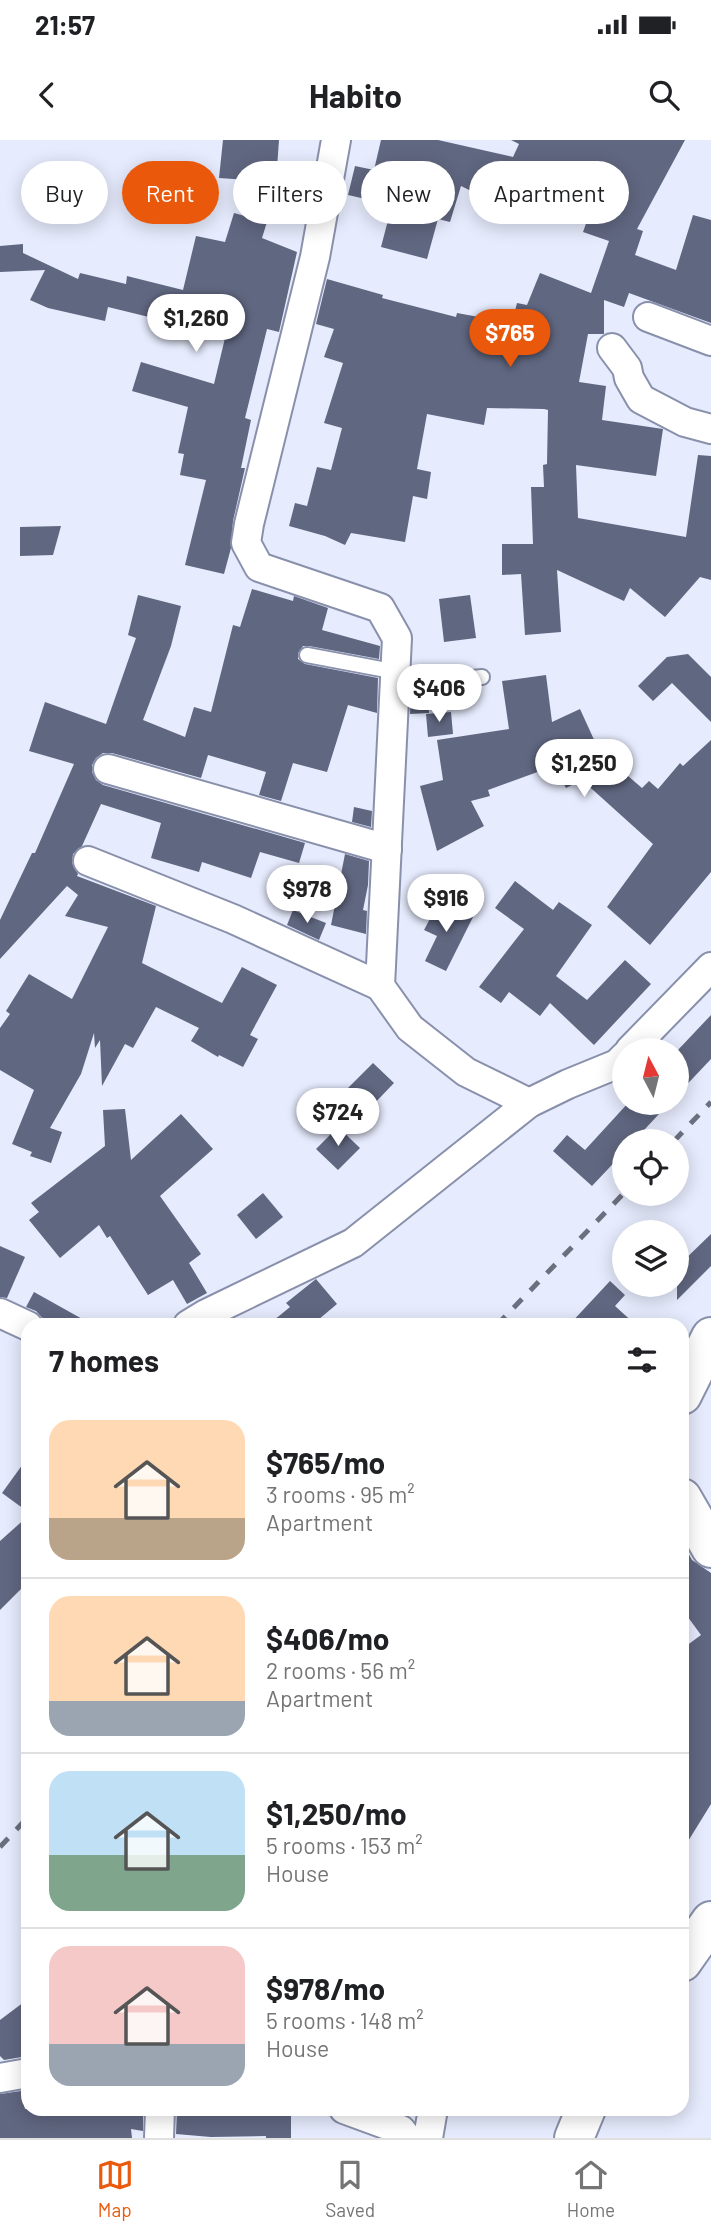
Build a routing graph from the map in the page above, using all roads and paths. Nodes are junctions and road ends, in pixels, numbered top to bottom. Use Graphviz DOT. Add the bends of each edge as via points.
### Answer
graph roads {
  1 [pos="336,140"];
  2 [pos="648,317"];
  3 [pos="711,341"];
  4 [pos="612,348"];
  5 [pos="711,429"];
  6 [pos="307,655"];
  7 [pos="482,677"];
  8 [pos="396,679"];
  9 [pos="108,769"];
  10 [pos="387,849"];
  11 [pos="88,861"];
  12 [pos="711,967"];
  13 [pos="380,986"];
  14 [pos="642,1038"];
  15 [pos="612,1066"];
  16 [pos="529,1103"];
  17 [pos="0,1313"];
  18 [pos="199,1318"];
  19 [pos="21,1323"];
  20 [pos="689,1510"];
  21 [pos="711,1548"];
  22 [pos="711,1921"];
  23 [pos="689,1952"];
  24 [pos="21,2074"];
  25 [pos="0,2078"];
  26 [pos="160,2116"];
  27 [pos="363,2116"];
  28 [pos="432,2116"];
  29 [pos="583,2116"];
  30 [pos="159,2138"];
  31 [pos="407,2138"];
  32 [pos="428,2138"];
  33 [pos="574,2138"];
  1 -- 8 [label="street" via="315,257 246,543 260,567 380,608 397,638"];
  2 -- 3 [label="street"];
  4 -- 5 [label="street" via="641,398 685,422"];
  6 -- 8 [label="lane"];
  7 -- 8 [label="lane"];
  8 -- 10 [label="street"];
  9 -- 10 [label="street"];
  10 -- 13 [label="street"];
  11 -- 13 [label="street" via="233,919"];
  12 -- 14 [label="street"];
  13 -- 16 [label="street" via="410,1028 456,1065"];
  15 -- 16 [label="street"];
  16 -- 18 [label="street" via="353,1243"];
  17 -- 19 [label="street"];
  20 -- 21 [label="main road"];
  22 -- 23 [label="main road"];
  24 -- 25 [label="street"];
  26 -- 30 [label="street"];
  27 -- 31 [label="street" via="401,2130"];
  28 -- 32 [label="street"];
  29 -- 33 [label="main road"];
}
